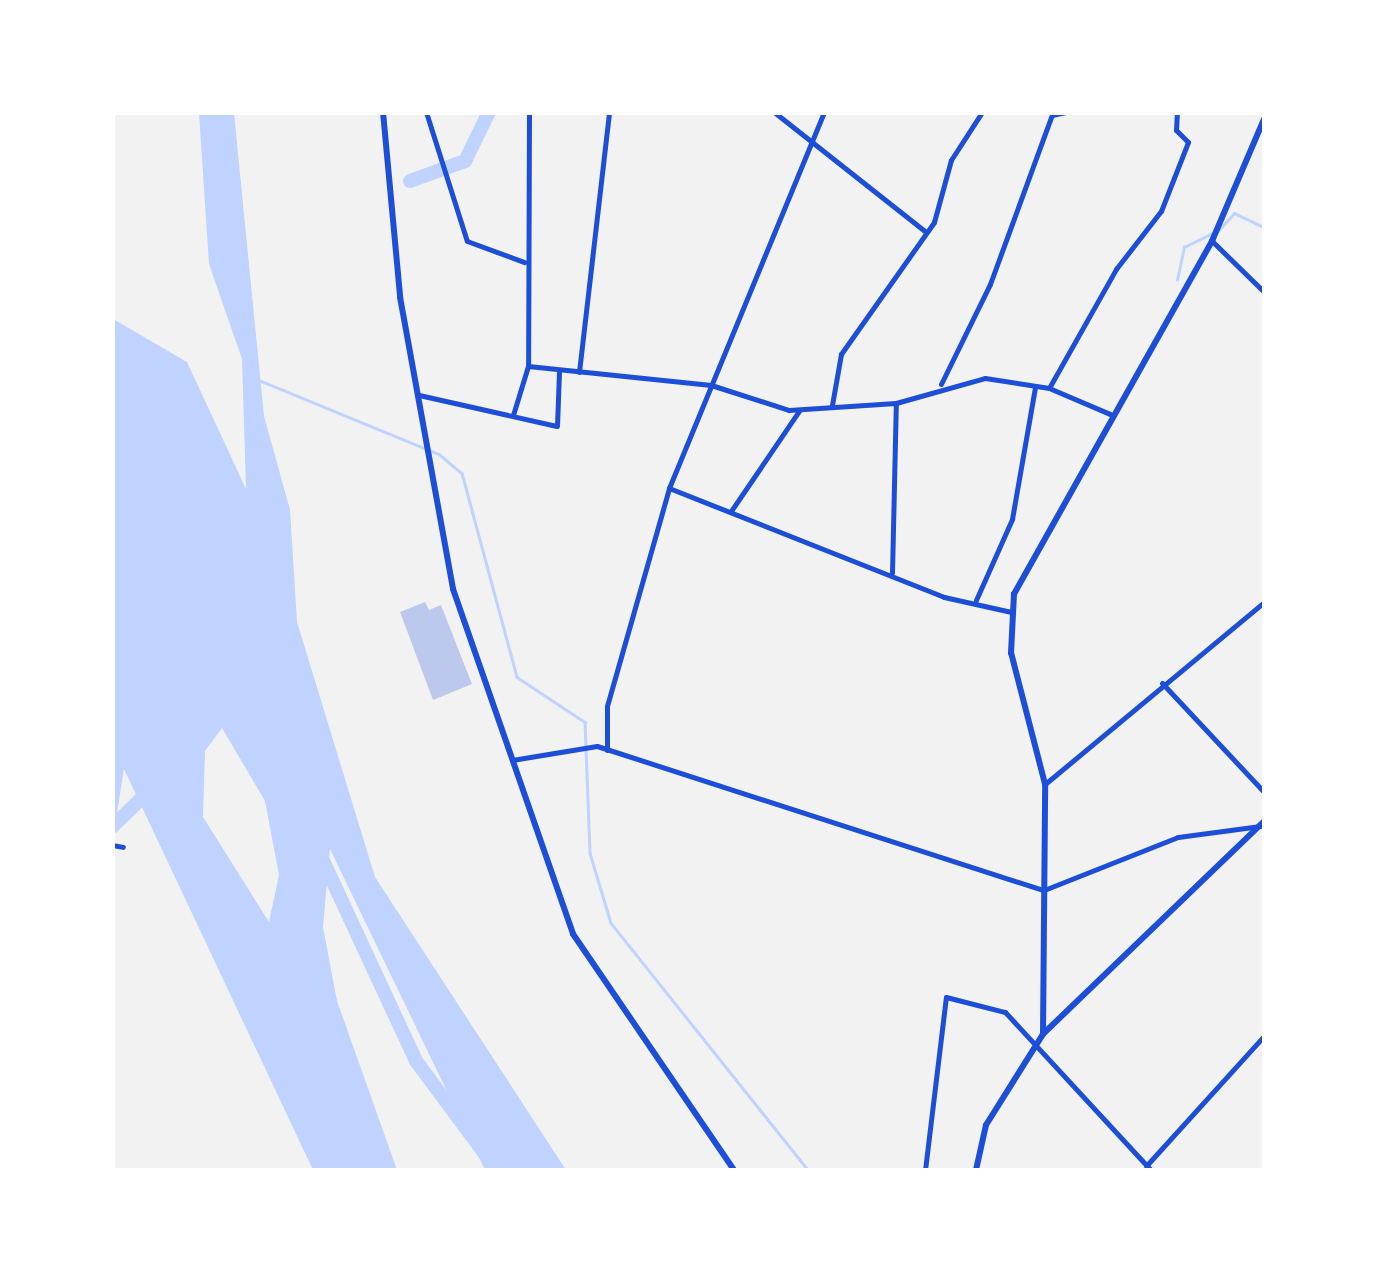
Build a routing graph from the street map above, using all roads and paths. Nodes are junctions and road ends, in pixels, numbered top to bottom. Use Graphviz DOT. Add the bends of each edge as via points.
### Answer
graph roads {
  1 [pos="384,112"];
  2 [pos="426,112"];
  3 [pos="529,112"];
  4 [pos="609,112"];
  5 [pos="774,112"];
  6 [pos="824,112"];
  7 [pos="982,112"];
  8 [pos="1066,112"];
  9 [pos="1177,112"];
  10 [pos="1264,119"];
  11 [pos="808,136"];
  12 [pos="1262,136"];
  13 [pos="926,232"];
  14 [pos="1212,240"];
  15 [pos="524,262"];
  16 [pos="1264,292"];
  17 [pos="528,366"];
  18 [pos="558,371"];
  19 [pos="579,372"];
  20 [pos="942,384"];
  21 [pos="712,385"];
  22 [pos="1035,387"];
  23 [pos="1049,388"];
  24 [pos="416,395"];
  25 [pos="896,403"];
  26 [pos="832,406"];
  27 [pos="799,410"];
  28 [pos="1110,414"];
  29 [pos="512,415"];
  30 [pos="669,488"];
  31 [pos="731,511"];
  32 [pos="892,573"];
  33 [pos="976,600"];
  34 [pos="1264,602"];
  35 [pos="1011,612"];
  36 [pos="1162,683"];
  37 [pos="606,751"];
  38 [pos="512,760"];
  39 [pos="1046,784"];
  40 [pos="1264,792"];
  41 [pos="1262,824"];
  42 [pos="112,845"];
  43 [pos="122,847"];
  44 [pos="1044,890"];
  45 [pos="1264,1036"];
  46 [pos="1041,1038"];
  47 [pos="1149,1168"];
  48 [pos="734,1170"];
  49 [pos="925,1170"];
  50 [pos="976,1170"];
  1 -- 24 [label="street"];
  2 -- 15 [label="street" via="467,241"];
  3 -- 15 [label="street"];
  4 -- 19 [label="street"];
  5 -- 11 [label="street"];
  6 -- 11 [label="street"];
  7 -- 13 [label="street" via="959,142"];
  8 -- 20 [label="street" via="1052,115 990,284"];
  9 -- 23 [label="street" via="1176,130 1188,142 1161,210"];
  10 -- 12 [label="street"];
  11 -- 13 [label="street"];
  11 -- 21 [label="street"];
  12 -- 14 [label="street"];
  13 -- 26 [label="street" via="841,354"];
  14 -- 16 [label="street"];
  14 -- 28 [label="street"];
  15 -- 17 [label="street"];
  17 -- 18 [label="street"];
  17 -- 29 [label="street"];
  18 -- 19 [label="street"];
  18 -- 29 [label="street" via="556,426"];
  19 -- 21 [label="street"];
  20 -- 22 [label="street" via="986,378"];
  20 -- 25 [label="street"];
  21 -- 27 [label="street"];
  21 -- 30 [label="street"];
  22 -- 23 [label="street"];
  22 -- 33 [label="street" via="1012,519"];
  23 -- 28 [label="street"];
  24 -- 29 [label="street"];
  24 -- 38 [label="street" via="453,589"];
  25 -- 26 [label="street"];
  25 -- 32 [label="street"];
  26 -- 27 [label="street"];
  27 -- 31 [label="street"];
  28 -- 35 [label="street" via="1022,573"];
  30 -- 31 [label="street"];
  30 -- 37 [label="street" via="608,706"];
  31 -- 32 [label="street"];
  32 -- 33 [label="street"];
  33 -- 35 [label="street"];
  34 -- 36 [label="street"];
  35 -- 39 [label="street" via="1011,653"];
  36 -- 39 [label="street"];
  36 -- 40 [label="street"];
  37 -- 38 [label="street" via="577,747"];
  37 -- 44 [label="street"];
  38 -- 48 [label="street" via="589,964"];
  39 -- 44 [label="street"];
  41 -- 44 [label="street" via="1178,837"];
  41 -- 46 [label="street"];
  42 -- 43 [label="street"];
  44 -- 46 [label="street"];
  45 -- 47 [label="street"];
  46 -- 47 [label="street"];
  46 -- 49 [label="street" via="1005,1012 946,997"];
  46 -- 50 [label="street" via="986,1125"];
}
